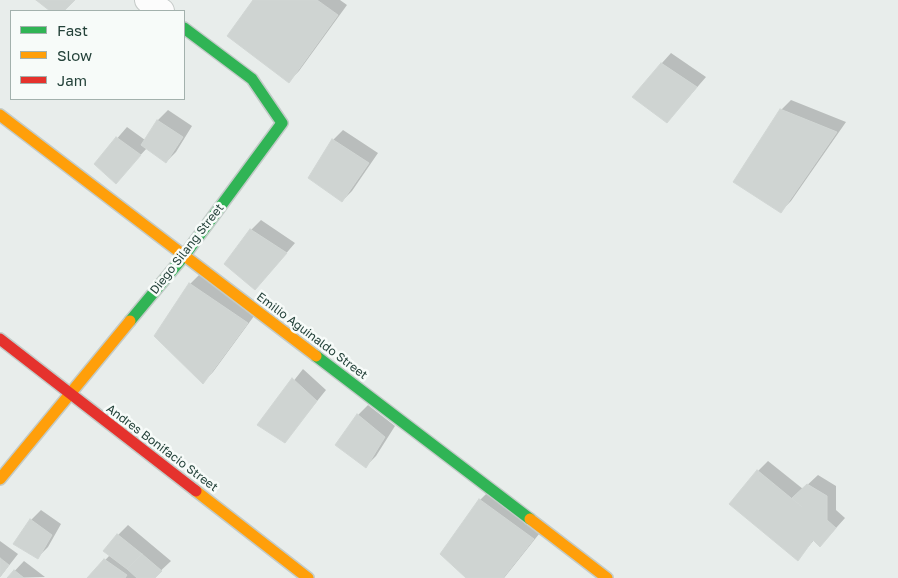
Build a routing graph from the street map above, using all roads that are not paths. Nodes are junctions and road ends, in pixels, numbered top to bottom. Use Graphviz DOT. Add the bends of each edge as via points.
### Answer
graph roads {
  1 [pos="147,0"];
  2 [pos="161,10"];
  3 [pos="185,29"];
  4 [pos="0,116"];
  5 [pos="184,256"];
  6 [pos="0,339"];
  7 [pos="69,394"];
  8 [pos="0,479"];
  9 [pos="308,578"];
  10 [pos="607,578"];
  1 -- 2 [label="street"];
  3 -- 5 [label="street, Diego Silang Street" via="252,79 282,123"];
  4 -- 5 [label="street, Emilio Aguinaldo Street"];
  5 -- 7 [label="street, Diego Silang Street"];
  5 -- 10 [label="street, Emilio Aguinaldo Street"];
  6 -- 7 [label="street, Andres Bonifacio Street"];
  7 -- 8 [label="street, Diego Silang Street"];
  7 -- 9 [label="street, Andres Bonifacio Street"];
}
